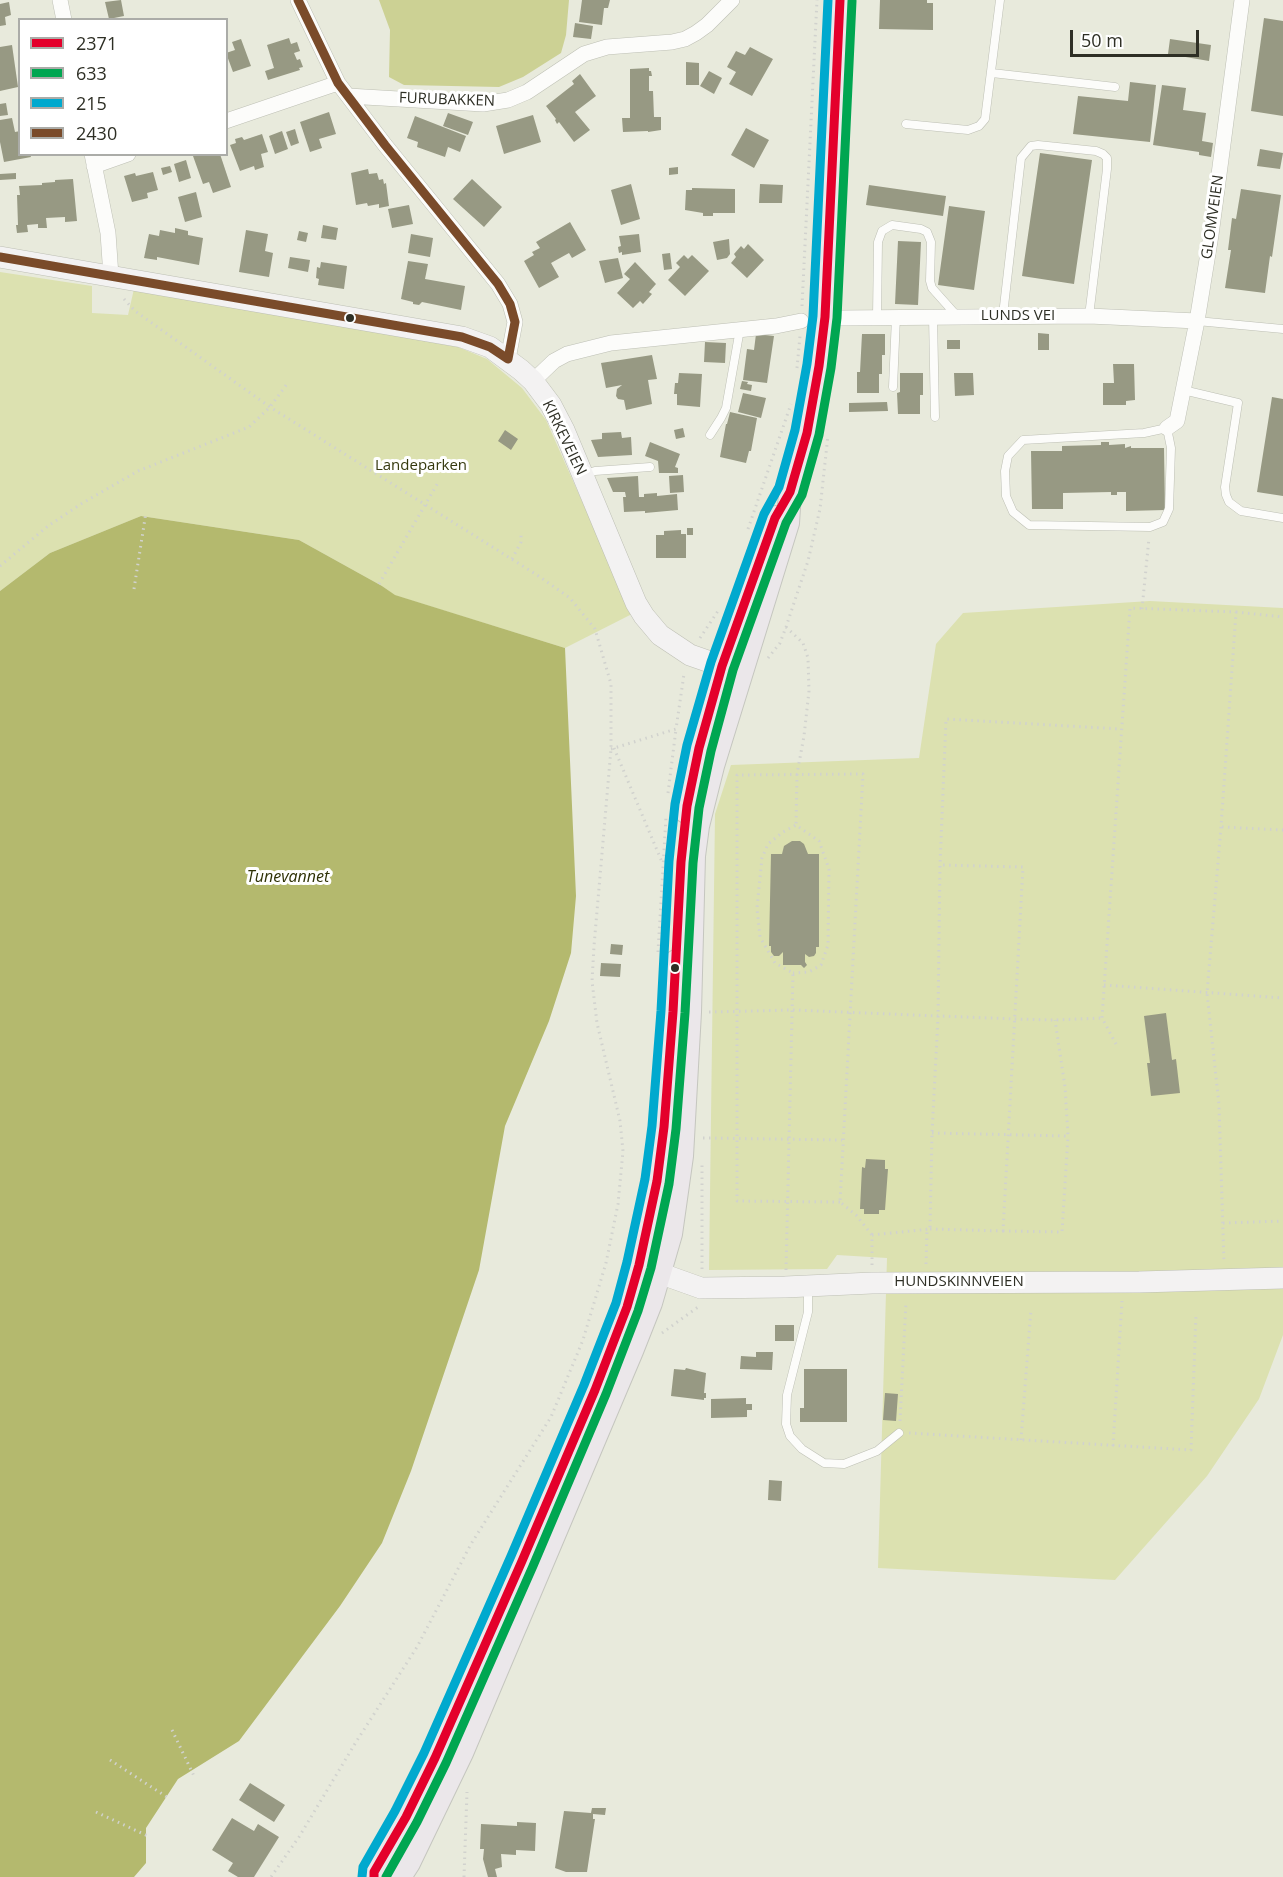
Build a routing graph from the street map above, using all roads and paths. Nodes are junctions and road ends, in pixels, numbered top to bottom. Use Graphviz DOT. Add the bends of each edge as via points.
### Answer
graph roads {
  1 [pos="60,0"];
  2 [pos="298,0"];
  3 [pos="732,0"];
  4 [pos="817,0"];
  5 [pos="840,0"];
  6 [pos="1000,0"];
  7 [pos="1242,0"];
  8 [pos="64,18"];
  9 [pos="992,73"];
  10 [pos="338,82"];
  11 [pos="1114,87"];
  12 [pos="348,96"];
  13 [pos="228,120"];
  14 [pos="906,124"];
  15 [pos="116,156"];
  16 [pos="93,160"];
  17 [pos="0,256"];
  18 [pos="111,276"];
  19 [pos="1004,315"];
  20 [pos="933,316"];
  21 [pos="958,316"];
  22 [pos="1089,316"];
  23 [pos="877,317"];
  24 [pos="896,317"];
  25 [pos="840,318"];
  26 [pos="801,321"];
  27 [pos="1197,321"];
  28 [pos="740,329"];
  29 [pos="1283,329"];
  30 [pos="508,359"];
  31 [pos="796,373"];
  32 [pos="532,381"];
  33 [pos="287,384"];
  34 [pos="893,387"];
  35 [pos="1183,390"];
  36 [pos="791,402"];
  37 [pos="270,407"];
  38 [pos="935,417"];
  39 [pos="1167,428"];
  40 [pos="710,435"];
  41 [pos="650,467"];
  42 [pos="583,475"];
  43 [pos="439,481"];
  44 [pos="425,505"];
  45 [pos="146,512"];
  46 [pos="1283,518"];
  47 [pos="1150,527"];
  48 [pos="521,533"];
  49 [pos="745,539"];
  50 [pos="512,559"];
  51 [pos="0,566"];
  52 [pos="379,584"];
  53 [pos="134,589"];
  54 [pos="722,604"];
  55 [pos="1142,609"];
  56 [pos="1236,612"];
  57 [pos="1283,617"];
  58 [pos="786,627"];
  59 [pos="690,655"];
  60 [pos="732,670"];
  61 [pos="676,729"];
  62 [pos="1122,729"];
  63 [pos="612,748"];
  64 [pos="797,774"];
  65 [pos="668,793"];
  66 [pos="666,817"];
  67 [pos="796,825"];
  68 [pos="1221,827"];
  69 [pos="1283,830"];
  70 [pos="663,863"];
  71 [pos="940,865"];
  72 [pos="658,954"];
  73 [pos="793,973"];
  74 [pos="1104,986"];
  75 [pos="1207,993"];
  76 [pos="1283,998"];
  77 [pos="792,1010"];
  78 [pos="696,1012"];
  79 [pos="738,1012"];
  80 [pos="850,1012"];
  81 [pos="938,1017"];
  82 [pos="1102,1018"];
  83 [pos="1014,1019"];
  84 [pos="1055,1020"];
  85 [pos="1116,1044"];
  86 [pos="932,1133"];
  87 [pos="1008,1136"];
  88 [pos="1068,1136"];
  89 [pos="737,1137"];
  90 [pos="702,1138"];
  91 [pos="790,1139"];
  92 [pos="842,1140"];
  93 [pos="788,1201"];
  94 [pos="840,1202"];
  95 [pos="1283,1221"];
  96 [pos="1224,1223"];
  97 [pos="929,1229"];
  98 [pos="1003,1232"];
  99 [pos="872,1236"];
  100 [pos="639,1265"];
  101 [pos="660,1274"];
  102 [pos="702,1278"];
  103 [pos="916,1278"];
  104 [pos="1283,1278"];
  105 [pos="1225,1280"];
  106 [pos="1120,1281"];
  107 [pos="872,1283"];
  108 [pos="808,1286"];
  109 [pos="785,1287"];
  110 [pos="1031,1309"];
  111 [pos="1197,1314"];
  112 [pos="660,1334"];
  113 [pos="899,1433"];
  114 [pos="1021,1440"];
  115 [pos="1113,1446"];
  116 [pos="172,1730"];
  117 [pos="110,1760"];
  118 [pos="195,1776"];
  119 [pos="467,1787"];
  120 [pos="170,1799"];
  121 [pos="96,1812"];
  122 [pos="150,1837"];
  123 [pos="406,1872"];
  124 [pos="373,1875"];
  125 [pos="271,1877"];
  126 [pos="464,1877"];
  1 -- 8 [label="street"];
  2 -- 10 [label="street"];
  3 -- 12 [label="street, FURUBAKKEN" via="707,25 685,39 606,47 584,54 508,100 483,104"];
  4 -- 26 [label="path"];
  5 -- 60 [label="main road" via="825,317 819,366 807,433 790,492 788,523"];
  6 -- 9 [label="lane"];
  7 -- 27 [label="street, GLOMVEIEN"];
  9 -- 11 [label="lane"];
  9 -- 14 [label="lane" via="985,119 979,126 968,130"];
  10 -- 12 [label="street"];
  10 -- 13 [label="street"];
  12 -- 30 [label="street" via="498,284 515,322"];
  15 -- 16 [label="street"];
  16 -- 18 [label="street" via="108,233"];
  17 -- 18 [label="street, KIRKEVEIEN"];
  18 -- 30 [label="street, KIRKEVEIEN" via="462,337 490,347"];
  18 -- 37 [label="path" via="135,311"];
  19 -- 21 [label="street, LUNDS VEI"];
  19 -- 22 [label="street, LUNDS VEI"];
  19 -- 22 [label="lane" via="1021,158 1031,146 1038,145 1096,151 1107,158"];
  20 -- 21 [label="street, LUNDS VEI"];
  20 -- 24 [label="street, LUNDS VEI"];
  20 -- 38 [label="lane"];
  21 -- 23 [label="lane" via="932,288 931,242 927,232 892,225 882,231 878,242"];
  22 -- 27 [label="street, LUNDS VEI"];
  23 -- 24 [label="street, LUNDS VEI"];
  23 -- 25 [label="street, LUNDS VEI"];
  24 -- 34 [label="lane"];
  26 -- 28 [label="street"];
  26 -- 31 [label="path"];
  27 -- 29 [label="lane"];
  27 -- 35 [label="street, GLOMVEIEN"];
  28 -- 32 [label="street" via="611,343 567,354"];
  28 -- 40 [label="lane" via="726,408"];
  30 -- 32 [label="street, KIRKEVEIEN"];
  32 -- 42 [label="street, KIRKEVEIEN" via="551,405"];
  33 -- 37 [label="path"];
  35 -- 39 [label="street, GLOMVEIEN" via="1177,421"];
  35 -- 46 [label="lane" via="1238,403 1226,495 1241,511"];
  36 -- 49 [label="path"];
  37 -- 44 [label="path"];
  37 -- 51 [label="path" via="249,427 138,471 81,504"];
  39 -- 47 [label="lane" via="1171,448 1169,509 1163,522"];
  39 -- 47 [label="lane" via="1144,433 1023,440 1008,456 1005,471 1006,496 1013,512 1029,525"];
  41 -- 42 [label="lane"];
  42 -- 59 [label="street, KIRKEVEIEN" via="636,603 660,635"];
  43 -- 44 [label="path"];
  44 -- 50 [label="path"];
  44 -- 52 [label="path"];
  45 -- 53 [label="path"];
  47 -- 55 [label="path"];
  48 -- 50 [label="path"];
  50 -- 63 [label="path" via="570,598 595,629 611,684"];
  54 -- 59 [label="path"];
  55 -- 56 [label="path"];
  55 -- 62 [label="path" via="1130,608"];
  56 -- 57 [label="path"];
  56 -- 68 [label="path"];
  58 -- 64 [label="path" via="803,643 808,658 809,691"];
  59 -- 60 [label="street, KIRKEVEIEN"];
  59 -- 61 [label="path"];
  60 -- 78 [label="main road" via="698,826 694,865"];
  60 -- 100 [label="main road" via="699,748 684,824 664,1127"];
  61 -- 63 [label="path"];
  61 -- 65 [label="path"];
  62 -- 71 [label="path" via="946,719"];
  62 -- 74 [label="path"];
  63 -- 70 [label="path"];
  63 -- 125 [label="path" via="592,981 623,1151 618,1204 606,1263 583,1340 552,1417 471,1544 417,1647"];
  64 -- 67 [label="path"];
  64 -- 79 [label="path" via="737,775"];
  64 -- 80 [label="path" via="863,774"];
  66 -- 70 [label="path"];
  67 -- 73 [label="path" via="768,844 762,858 757,908 760,937 775,963"];
  67 -- 73 [label="path" via="819,841 829,868 828,945 821,965 809,972"];
  68 -- 69 [label="path"];
  68 -- 75 [label="path"];
  70 -- 72 [label="path"];
  71 -- 81 [label="path"];
  71 -- 83 [label="path" via="1023,867"];
  73 -- 77 [label="path"];
  74 -- 75 [label="path"];
  74 -- 82 [label="path"];
  75 -- 76 [label="path"];
  75 -- 96 [label="path" via="1219,1105"];
  77 -- 79 [label="path"];
  77 -- 80 [label="path"];
  77 -- 91 [label="path"];
  78 -- 79 [label="path"];
  78 -- 101 [label="main road" via="682,1156 671,1234"];
  79 -- 89 [label="path"];
  80 -- 81 [label="path"];
  80 -- 92 [label="path"];
  81 -- 83 [label="path"];
  81 -- 86 [label="path"];
  82 -- 84 [label="path"];
  82 -- 85 [label="path"];
  83 -- 84 [label="path"];
  83 -- 87 [label="path"];
  84 -- 88 [label="path"];
  86 -- 87 [label="path"];
  86 -- 97 [label="path"];
  87 -- 88 [label="path"];
  87 -- 98 [label="path"];
  88 -- 98 [label="path" via="1062,1232"];
  89 -- 90 [label="path"];
  89 -- 91 [label="path"];
  89 -- 93 [label="path" via="737,1201"];
  91 -- 92 [label="path"];
  91 -- 93 [label="path"];
  92 -- 94 [label="path"];
  93 -- 94 [label="path"];
  93 -- 109 [label="path"];
  94 -- 99 [label="path"];
  95 -- 96 [label="path"];
  96 -- 105 [label="path"];
  97 -- 98 [label="path"];
  97 -- 99 [label="path"];
  97 -- 103 [label="path"];
  99 -- 107 [label="path"];
  100 -- 101 [label="street, HUNDSKINNVEIEN"];
  100 -- 124 [label="main road" via="595,1390 492,1632 416,1797"];
  101 -- 102 [label="street, HUNDSKINNVEIEN"];
  101 -- 123 [label="main road" via="632,1351 462,1753"];
  102 -- 109 [label="street, HUNDSKINNVEIEN"];
  102 -- 112 [label="path" via="700,1306"];
  103 -- 106 [label="street, HUNDSKINNVEIEN"];
  103 -- 107 [label="street, HUNDSKINNVEIEN"];
  103 -- 113 [label="path"];
  104 -- 105 [label="street, HUNDSKINNVEIEN"];
  105 -- 106 [label="street, HUNDSKINNVEIEN"];
  106 -- 115 [label="path" via="1122,1306"];
  107 -- 108 [label="street, HUNDSKINNVEIEN"];
  108 -- 109 [label="street, HUNDSKINNVEIEN"];
  108 -- 113 [label="lane" via="808,1312 787,1395 786,1424 790,1436 824,1463 844,1464 877,1451"];
  110 -- 114 [label="path"];
  111 -- 115 [label="path" via="1191,1450"];
  113 -- 114 [label="path"];
  114 -- 115 [label="path"];
  116 -- 118 [label="path"];
  117 -- 120 [label="path"];
  119 -- 126 [label="path"];
  121 -- 122 [label="path"];
}
